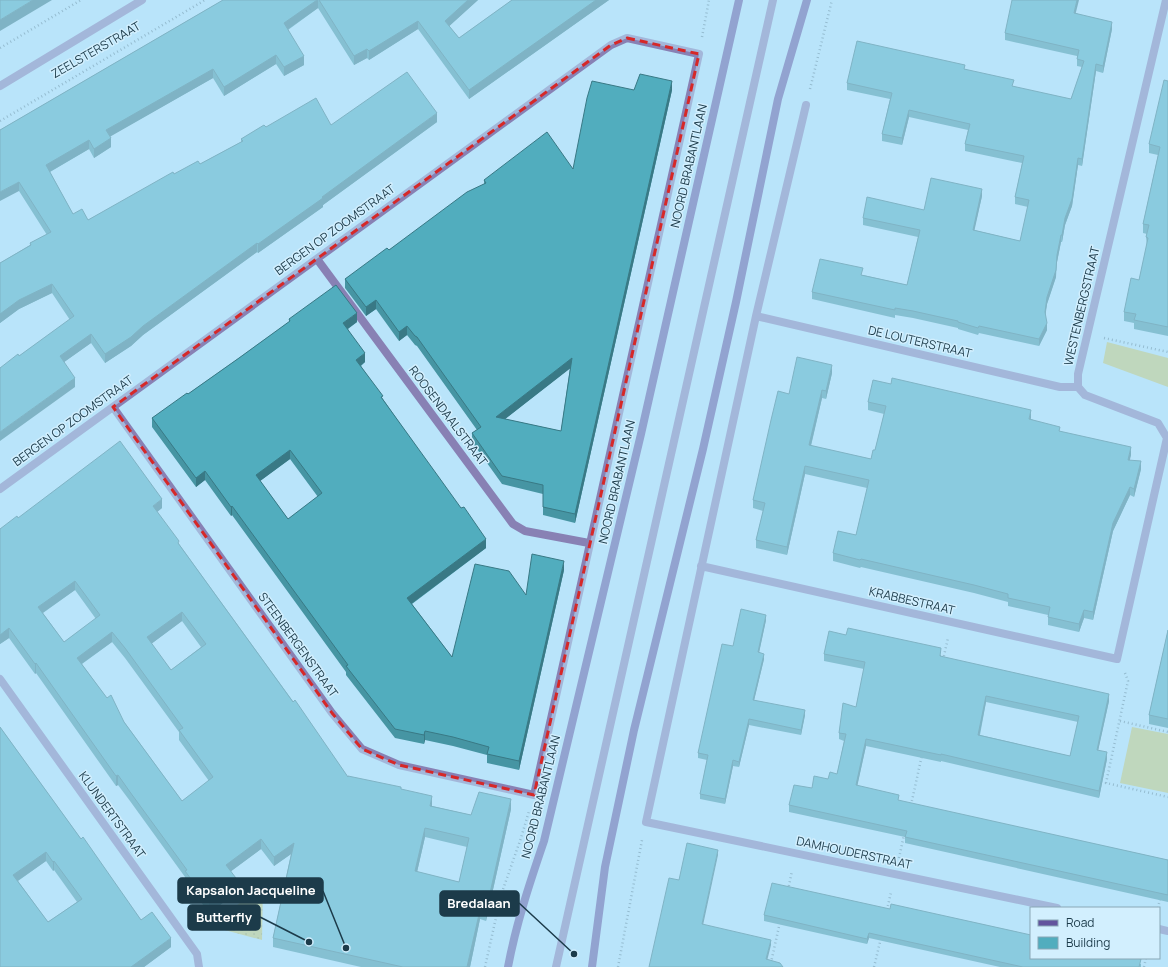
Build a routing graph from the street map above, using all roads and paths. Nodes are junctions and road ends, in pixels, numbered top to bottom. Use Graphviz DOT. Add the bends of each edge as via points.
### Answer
graph roads {
  1 [pos="81,0"];
  2 [pos="142,0"];
  3 [pos="205,0"];
  4 [pos="709,0"];
  5 [pos="738,0"];
  6 [pos="773,0"];
  7 [pos="807,0"];
  8 [pos="832,0"];
  9 [pos="1166,0"];
  10 [pos="0,48"];
  11 [pos="699,54"];
  12 [pos="0,86"];
  13 [pos="806,105"];
  14 [pos="0,121"];
  15 [pos="317,258"];
  16 [pos="756,316"];
  17 [pos="1087,334"];
  18 [pos="1168,352"];
  19 [pos="1078,387"];
  20 [pos="113,407"];
  21 [pos="0,489"];
  22 [pos="590,543"];
  23 [pos="701,566"];
  24 [pos="951,622"];
  25 [pos="1117,659"];
  26 [pos="941,668"];
  27 [pos="0,679"];
  28 [pos="1120,721"];
  29 [pos="1168,732"];
  30 [pos="922,752"];
  31 [pos="534,795"];
  32 [pos="1168,797"];
  33 [pos="911,805"];
  34 [pos="646,822"];
  35 [pos="906,828"];
  36 [pos="796,853"];
  37 [pos="896,874"];
  38 [pos="787,891"];
  39 [pos="1161,893"];
  40 [pos="1052,907"];
  41 [pos="1158,907"];
  42 [pos="886,913"];
  43 [pos="780,921"];
  44 [pos="881,936"];
  45 [pos="199,967"];
  46 [pos="485,967"];
  47 [pos="508,967"];
  48 [pos="556,967"];
  49 [pos="592,967"];
  50 [pos="618,967"];
  51 [pos="770,967"];
  52 [pos="874,967"];
  1 -- 10 [label="path"];
  2 -- 12 [label="street, ZEELSTERSTRAAT"];
  3 -- 14 [label="path, ZEELSTERSTRAAT"];
  4 -- 11 [label="path"];
  5 -- 47 [label="main road, NOORD BRABANTLAAN" via="639,442 544,841 513,942"];
  6 -- 48 [label="street"];
  7 -- 49 [label="main road" via="778,99 703,449 634,730 605,867"];
  8 -- 13 [label="path"];
  9 -- 17 [label="street, WESTENBERGSTRAAT"];
  11 -- 15 [label="street, BERGEN OP ZOOMSTRAAT" via="627,38 611,45"];
  11 -- 22 [label="street, NOORD BRABANTLAAN"];
  13 -- 16 [label="street"];
  15 -- 20 [label="street, BERGEN OP ZOOMSTRAAT"];
  15 -- 22 [label="street, ROOSENDAALSTRAAT" via="514,524 525,532"];
  16 -- 19 [label="street, DE LOUTERSTRAAT" via="1060,387"];
  16 -- 23 [label="street"];
  17 -- 18 [label="path"];
  17 -- 19 [label="street, WESTENBERGSTRAAT" via="1078,374"];
  19 -- 25 [label="street" via="1085,396 1158,423 1167,438"];
  20 -- 21 [label="street, BERGEN OP ZOOMSTRAAT"];
  20 -- 31 [label="street, STEENBERGENSTRAAT" via="332,713 362,749 399,765"];
  22 -- 31 [label="street, NOORD BRABANTLAAN"];
  23 -- 24 [label="street, KRABBESTRAAT"];
  23 -- 34 [label="street"];
  24 -- 25 [label="street, KRABBESTRAAT"];
  24 -- 26 [label="path"];
  25 -- 28 [label="path" via="1128,681"];
  27 -- 45 [label="street, KLUNDERTSTRAAT" via="197,954"];
  28 -- 29 [label="path"];
  28 -- 32 [label="path" via="1106,783"];
  30 -- 33 [label="path"];
  31 -- 46 [label="path, NOORD BRABANTLAAN" via="502,895"];
  34 -- 36 [label="street, DAMHOUDERSTRAAT"];
  34 -- 50 [label="path"];
  35 -- 37 [label="path"];
  36 -- 37 [label="street, DAMHOUDERSTRAAT"];
  36 -- 38 [label="path"];
  37 -- 40 [label="street, DAMHOUDERSTRAAT"];
  37 -- 42 [label="path"];
  39 -- 41 [label="path"];
  43 -- 51 [label="path"];
  44 -- 52 [label="path"];
}
